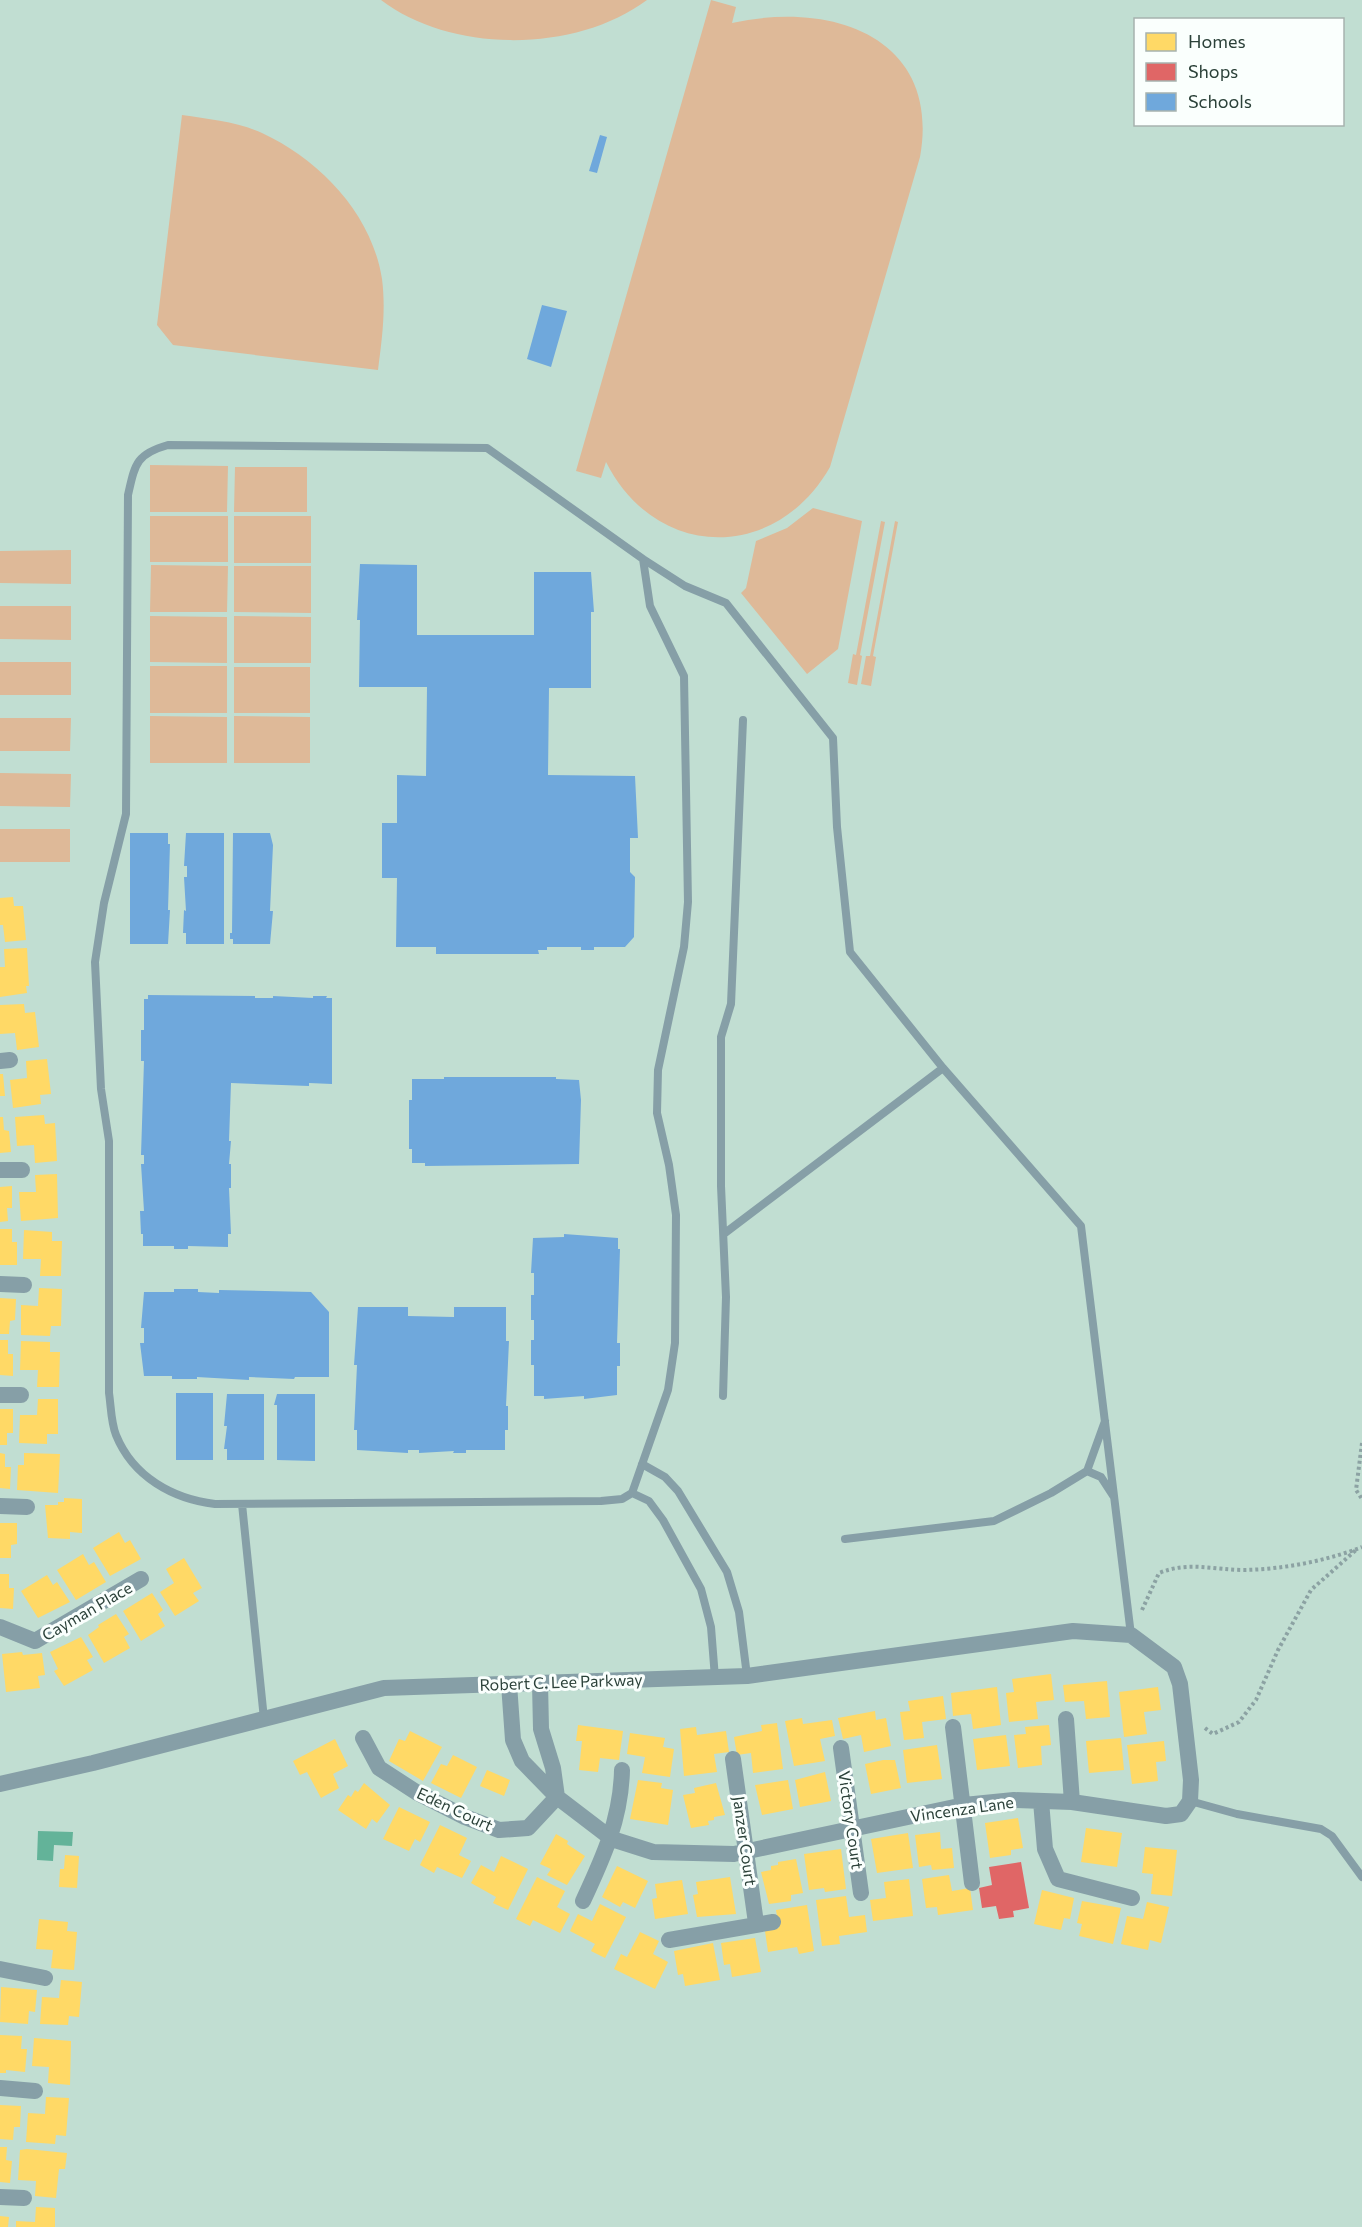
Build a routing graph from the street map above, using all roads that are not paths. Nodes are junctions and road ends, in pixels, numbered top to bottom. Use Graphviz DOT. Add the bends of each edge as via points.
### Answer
graph roads {
  1 [pos="643,559"];
  2 [pos="743,720"];
  3 [pos="943,1068"];
  4 [pos="0,1170"];
  5 [pos="22,1170"];
  6 [pos="725,1233"];
  7 [pos="0,1284"];
  8 [pos="24,1285"];
  9 [pos="0,1395"];
  10 [pos="21,1395"];
  11 [pos="723,1396"];
  12 [pos="1107,1418"];
  13 [pos="642,1464"];
  14 [pos="1087,1471"];
  15 [pos="632,1493"];
  16 [pos="1116,1500"];
  17 [pos="242,1504"];
  18 [pos="0,1506"];
  19 [pos="27,1507"];
  20 [pos="845,1539"];
  21 [pos="141,1579"];
  22 [pos="0,1627"];
  23 [pos="1131,1635"];
  24 [pos="747,1676"];
  25 [pos="715,1677"];
  26 [pos="540,1683"];
  27 [pos="509,1684"];
  28 [pos="264,1719"];
  29 [pos="1066,1719"];
  30 [pos="953,1727"];
  31 [pos="363,1738"];
  32 [pos="841,1748"];
  33 [pos="733,1759"];
  34 [pos="622,1770"];
  35 [pos="0,1784"];
  36 [pos="557,1797"];
  37 [pos="1190,1800"];
  38 [pos="1041,1801"];
  39 [pos="1072,1802"];
  40 [pos="964,1805"];
  41 [pos="852,1827"];
  42 [pos="612,1839"];
  43 [pos="748,1851"];
  44 [pos="1362,1877"];
  45 [pos="972,1883"];
  46 [pos="861,1893"];
  47 [pos="1132,1898"];
  48 [pos="584,1902"];
  49 [pos="773,1922"];
  50 [pos="756,1923"];
  51 [pos="669,1940"];
  52 [pos="0,1969"];
  53 [pos="45,1978"];
  54 [pos="0,2088"];
  55 [pos="35,2091"];
  56 [pos="0,2197"];
  57 [pos="24,2198"];
  1 -- 3 [label="lane" via="686,586 726,603 833,738 837,827 850,952"];
  1 -- 13 [label="lane" via="650,606 684,676 688,902 678,980 658,1070 657,1102 676,1215 675,1343 668,1390"];
  1 -- 17 [label="lane" via="488,448 168,444 148,451 134,466 128,495 126,814 104,903 95,962 101,1089 109,1141 109,1393 115,1434 133,1465 189,1501"];
  2 -- 6 [label="lane" via="731,1004 721,1037 721,1186"];
  3 -- 6 [label="lane"];
  3 -- 12 [label="lane" via="1081,1226"];
  4 -- 5 [label="street"];
  6 -- 11 [label="lane"];
  7 -- 8 [label="street"];
  9 -- 10 [label="street"];
  12 -- 14 [label="lane"];
  12 -- 16 [label="lane"];
  13 -- 15 [label="lane"];
  13 -- 24 [label="lane" via="665,1477 678,1491 727,1572 739,1612"];
  14 -- 16 [label="lane" via="1101,1477"];
  14 -- 20 [label="lane" via="994,1521"];
  15 -- 17 [label="lane" via="601,1502"];
  15 -- 25 [label="lane" via="650,1501 701,1589 711,1627"];
  16 -- 23 [label="lane"];
  17 -- 28 [label="lane"];
  18 -- 19 [label="street"];
  21 -- 22 [label="street, Cayman Place" via="35,1641"];
  23 -- 24 [label="street, Robert C. Lee Parkway" via="1073,1631"];
  23 -- 37 [label="street" via="1174,1667 1180,1684"];
  24 -- 25 [label="street, Robert C. Lee Parkway"];
  25 -- 26 [label="street, Robert C. Lee Parkway"];
  26 -- 27 [label="street, Robert C. Lee Parkway"];
  26 -- 36 [label="street" via="541,1728 554,1768"];
  27 -- 28 [label="street, Robert C. Lee Parkway" via="384,1688"];
  27 -- 36 [label="street, Vincenza Lane" via="513,1740 522,1761"];
  28 -- 35 [label="street, Robert C. Lee Parkway"];
  29 -- 39 [label="street"];
  30 -- 40 [label="street"];
  31 -- 36 [label="street, Eden Court" via="379,1768 416,1792 499,1830 528,1828"];
  32 -- 41 [label="street, Victory Court"];
  33 -- 43 [label="street, Janzer Court"];
  34 -- 42 [label="street"];
  36 -- 42 [label="street, Vincenza Lane"];
  37 -- 39 [label="street, Vincenza Lane" via="1181,1814 1166,1816"];
  37 -- 44 [label="lane" via="1237,1814 1321,1828"];
  38 -- 39 [label="street, Vincenza Lane"];
  38 -- 40 [label="street, Vincenza Lane"];
  38 -- 47 [label="street" via="1046,1849 1058,1879"];
  40 -- 41 [label="street, Vincenza Lane"];
  40 -- 45 [label="street"];
  41 -- 43 [label="street, Vincenza Lane"];
  41 -- 46 [label="street, Victory Court"];
  42 -- 43 [label="street, Vincenza Lane" via="653,1852"];
  42 -- 48 [label="street"];
  43 -- 50 [label="street, Janzer Court"];
  49 -- 50 [label="street"];
  50 -- 51 [label="street"];
  52 -- 53 [label="street"];
  54 -- 55 [label="street"];
  56 -- 57 [label="street"];
}
